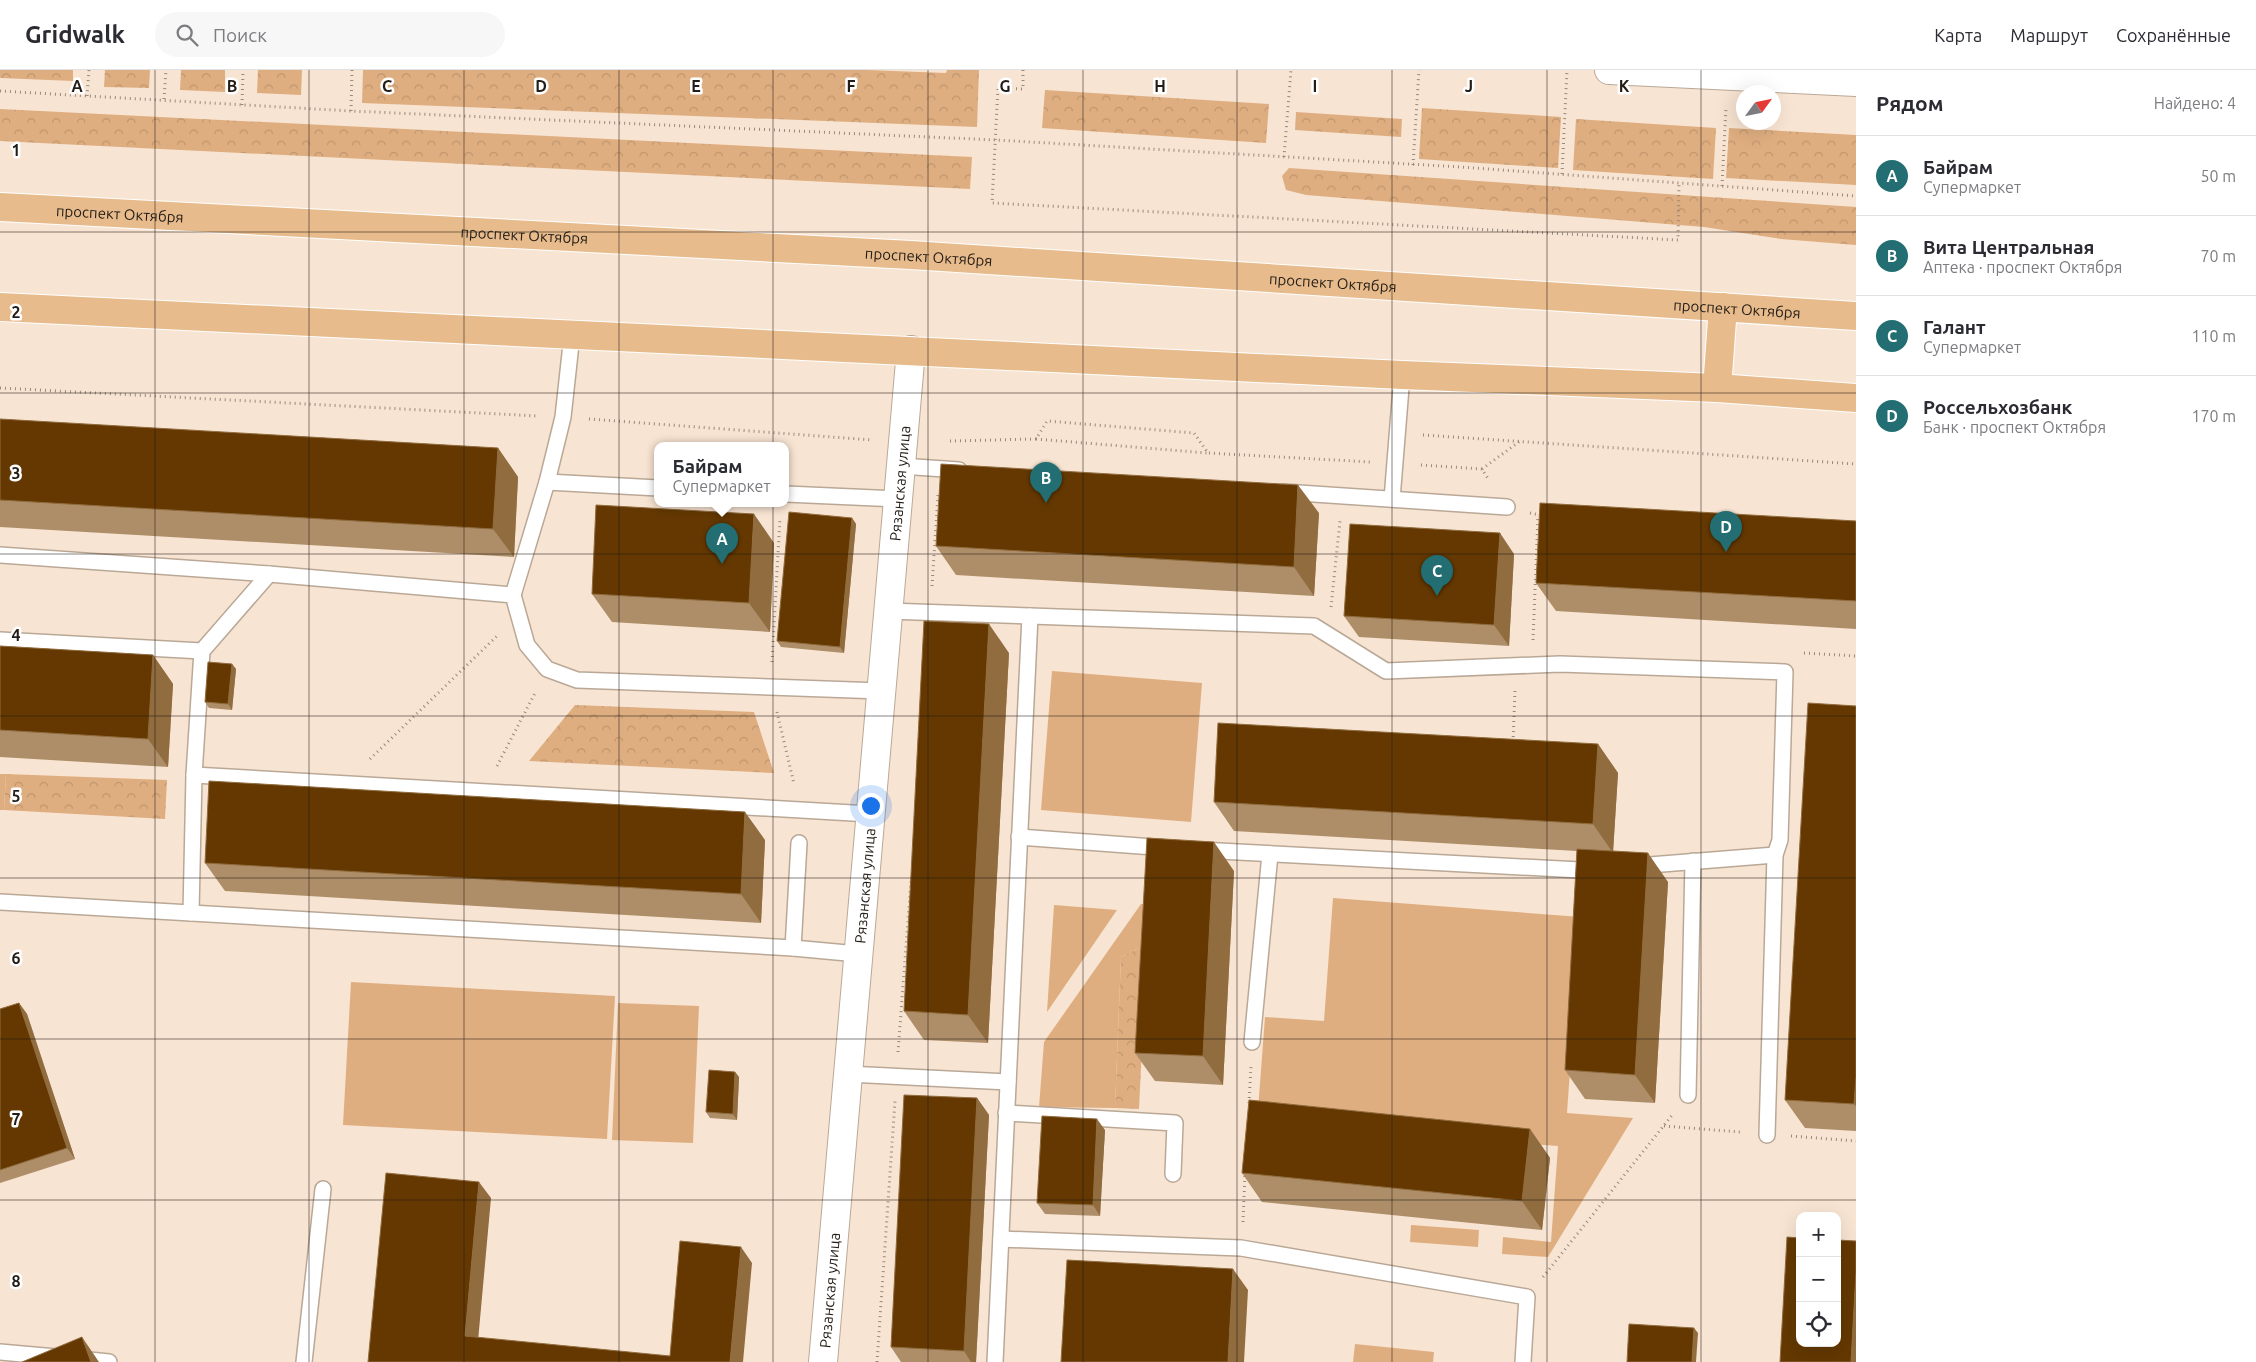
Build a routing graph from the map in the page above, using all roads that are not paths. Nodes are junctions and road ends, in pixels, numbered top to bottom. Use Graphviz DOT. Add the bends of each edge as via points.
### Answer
graph roads {
  1 [pos="1609,70"];
  2 [pos="1856,82"];
  3 [pos="0,207"];
  4 [pos="0,307"];
  5 [pos="1724,307"];
  6 [pos="1856,316"];
  7 [pos="572,335"];
  8 [pos="911,350"];
  9 [pos="1402,375"];
  10 [pos="1717,388"];
  11 [pos="1856,398"];
  12 [pos="902,454"];
  13 [pos="970,471"];
  14 [pos="547,482"];
  15 [pos="654,488"];
  16 [pos="1274,491"];
  17 [pos="789,494"];
  18 [pos="898,499"];
  19 [pos="1392,499"];
  20 [pos="1507,507"];
  21 [pos="0,555"];
  22 [pos="269,574"];
  23 [pos="513,595"];
  24 [pos="888,611"];
  25 [pos="1030,616"];
  26 [pos="0,640"];
  27 [pos="202,652"];
  28 [pos="881,690"];
  29 [pos="194,775"];
  30 [pos="870,814"];
  31 [pos="1019,837"];
  32 [pos="799,843"];
  33 [pos="1270,854"];
  34 [pos="1775,855"];
  35 [pos="1693,861"];
  36 [pos="0,902"];
  37 [pos="191,913"];
  38 [pos="793,948"];
  39 [pos="858,954"];
  40 [pos="1252,1042"];
  41 [pos="848,1074"];
  42 [pos="1008,1082"];
  43 [pos="1688,1096"];
  44 [pos="1006,1113"];
  45 [pos="1767,1135"];
  46 [pos="1173,1174"];
  47 [pos="323,1189"];
  48 [pos="1001,1239"];
  49 [pos="0,1352"];
  50 [pos="109,1362"];
  51 [pos="304,1362"];
  52 [pos="823,1362"];
  53 [pos="995,1362"];
  54 [pos="1523,1362"];
  1 -- 2 [label="street"];
  3 -- 5 [label="main road, проспект Октября" via="911,255"];
  4 -- 7 [label="main road"];
  5 -- 6 [label="main road, проспект Октября"];
  5 -- 10 [label="main road"];
  7 -- 8 [label="main road"];
  7 -- 14 [label="lane" via="563,417"];
  8 -- 9 [label="main road"];
  8 -- 12 [label="street, Рязанская улица"];
  9 -- 10 [label="main road"];
  9 -- 19 [label="lane"];
  10 -- 11 [label="main road"];
  12 -- 13 [label="lane" via="940,469"];
  12 -- 18 [label="street, Рязанская улица"];
  14 -- 15 [label="lane"];
  14 -- 23 [label="lane"];
  16 -- 19 [label="lane"];
  17 -- 18 [label="lane"];
  18 -- 24 [label="street, Рязанская улица"];
  19 -- 20 [label="lane"];
  21 -- 22 [label="lane"];
  22 -- 23 [label="lane"];
  22 -- 27 [label="lane"];
  23 -- 28 [label="lane" via="527,645 547,669 577,680"];
  24 -- 25 [label="lane"];
  24 -- 28 [label="street, Рязанская улица"];
  25 -- 31 [label="lane"];
  25 -- 34 [label="lane" via="1314,626 1386,671 1560,664 1785,672 1780,840"];
  26 -- 27 [label="lane"];
  27 -- 29 [label="lane"];
  28 -- 30 [label="street, Рязанская улица"];
  29 -- 30 [label="lane"];
  29 -- 37 [label="lane"];
  30 -- 39 [label="street, Рязанская улица"];
  31 -- 33 [label="lane"];
  31 -- 42 [label="lane"];
  32 -- 38 [label="lane"];
  33 -- 35 [label="lane" via="1580,870"];
  33 -- 40 [label="lane"];
  34 -- 35 [label="lane"];
  34 -- 45 [label="lane"];
  35 -- 43 [label="lane"];
  36 -- 37 [label="lane"];
  37 -- 38 [label="lane"];
  38 -- 39 [label="lane"];
  39 -- 41 [label="street, Рязанская улица"];
  41 -- 42 [label="lane"];
  41 -- 52 [label="street, Рязанская улица"];
  42 -- 44 [label="lane"];
  44 -- 46 [label="lane" via="1175,1123"];
  44 -- 48 [label="lane"];
  47 -- 51 [label="lane"];
  48 -- 53 [label="lane"];
  48 -- 54 [label="lane" via="1241,1248 1527,1297"];
  49 -- 50 [label="lane"];
}
